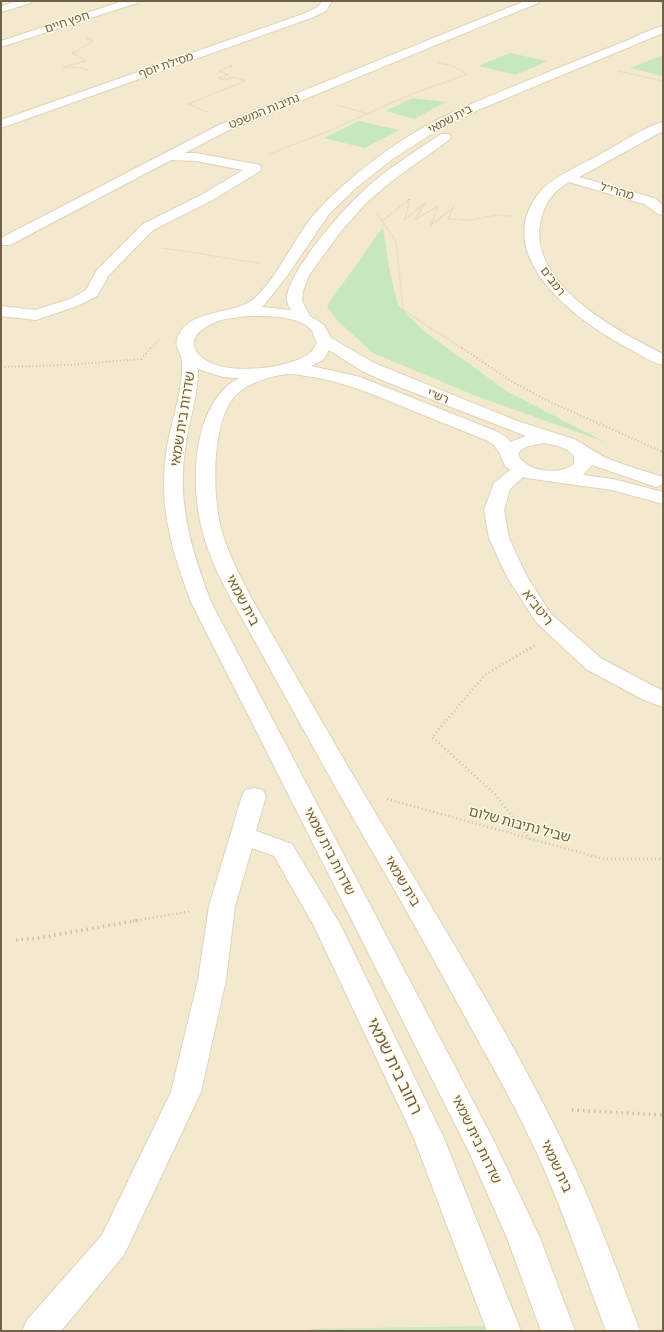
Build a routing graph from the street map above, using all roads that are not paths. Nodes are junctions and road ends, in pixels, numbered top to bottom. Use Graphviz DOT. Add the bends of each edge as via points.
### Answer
graph roads {
  1 [pos="27,1"];
  2 [pos="133,1"];
  3 [pos="327,1"];
  4 [pos="534,1"];
  5 [pos="1,9"];
  6 [pos="663,29"];
  7 [pos="663,39"];
  8 [pos="1,44"];
  9 [pos="480,118"];
  10 [pos="1,124"];
  11 [pos="663,126"];
  12 [pos="455,131"];
  13 [pos="169,156"];
  14 [pos="569,178"];
  15 [pos="663,210"];
  16 [pos="2,245"];
  17 [pos="1,311"];
  18 [pos="236,313"];
  19 [pos="304,319"];
  20 [pos="325,341"];
  21 [pos="189,355"];
  22 [pos="663,360"];
  23 [pos="291,369"];
  24 [pos="264,374"];
  25 [pos="557,440"];
  26 [pos="509,453"];
  27 [pos="583,453"];
  28 [pos="522,471"];
  29 [pos="557,477"];
  30 [pos="663,483"];
  31 [pos="663,498"];
  32 [pos="663,700"];
  33 [pos="254,796"];
  34 [pos="242,835"];
  35 [pos="39,1331"];
  36 [pos="504,1331"];
  37 [pos="558,1331"];
  38 [pos="622,1331"];
  1 -- 5 [label="street"];
  2 -- 8 [label="street, חפץ חיים"];
  3 -- 10 [label="street, מסילת יוסף" via="322,9 312,14"];
  4 -- 13 [label="street, נתיבות המשפט" via="223,128"];
  6 -- 18 [label="street, בית שמאי" via="474,106 421,135 371,169 338,196 315,224 270,290 259,302"];
  7 -- 9 [label="street, בית שמאי"];
  11 -- 14 [label="street, רמב\"ם"];
  12 -- 19 [label="street, בית שמאי" via="388,177 362,199 336,227 302,274 295,291 294,301"];
  13 -- 16 [label="street, נתיבות המשפט"];
  13 -- 17 [label="street" via="196,157 255,168 206,198 148,227 102,273 92,293 75,302 36,315"];
  14 -- 15 [label="street, מהרי\"ל" via="649,200"];
  14 -- 22 [label="street, רמב\"ם" via="551,189 537,207 534,216 530,232 535,254 545,274 562,295 581,312 605,329"];
  18 -- 19 [label="street" via="266,311"];
  18 -- 21 [label="street, שדרות בית שמאי" via="214,317 191,330 185,339"];
  19 -- 20 [label="street" via="317,326"];
  20 -- 23 [label="street" via="320,354 308,363"];
  20 -- 25 [label="street, רש\"י" via="390,377 514,426"];
  21 -- 24 [label="street" via="212,369 230,373"];
  21 -- 37 [label="street, שדרות בית שמאי" via="190,382 174,462 178,534 187,566 201,602 518,1222"];
  23 -- 24 [label="street"];
  23 -- 26 [label="street, רש\"י" via="323,373 354,381 492,436 500,441"];
  24 -- 38 [label="street, בית שמאי" via="243,382 224,397 211,430 205,490 209,520 228,574 523,1094 560,1170 596,1256"];
  25 -- 26 [label="street" via="532,439 521,442"];
  25 -- 27 [label="street, רש\"י" via="568,443"];
  26 -- 28 [label="street, רש\"י" via="509,459"];
  27 -- 29 [label="street" via="585,460 578,471"];
  27 -- 30 [label="street" via="606,465"];
  28 -- 29 [label="street" via="544,477"];
  28 -- 32 [label="street, ריטב\"א" via="502,487 494,510 499,538 516,575 543,618 594,664"];
  29 -- 31 [label="street" via="614,485"];
  33 -- 34 [label="street"];
  34 -- 35 [label="street" via="222,906 212,980 186,1092 113,1244"];
  34 -- 36 [label="street, רחוב בית שמאי" via="283,850 327,924 428,1136"];
}
